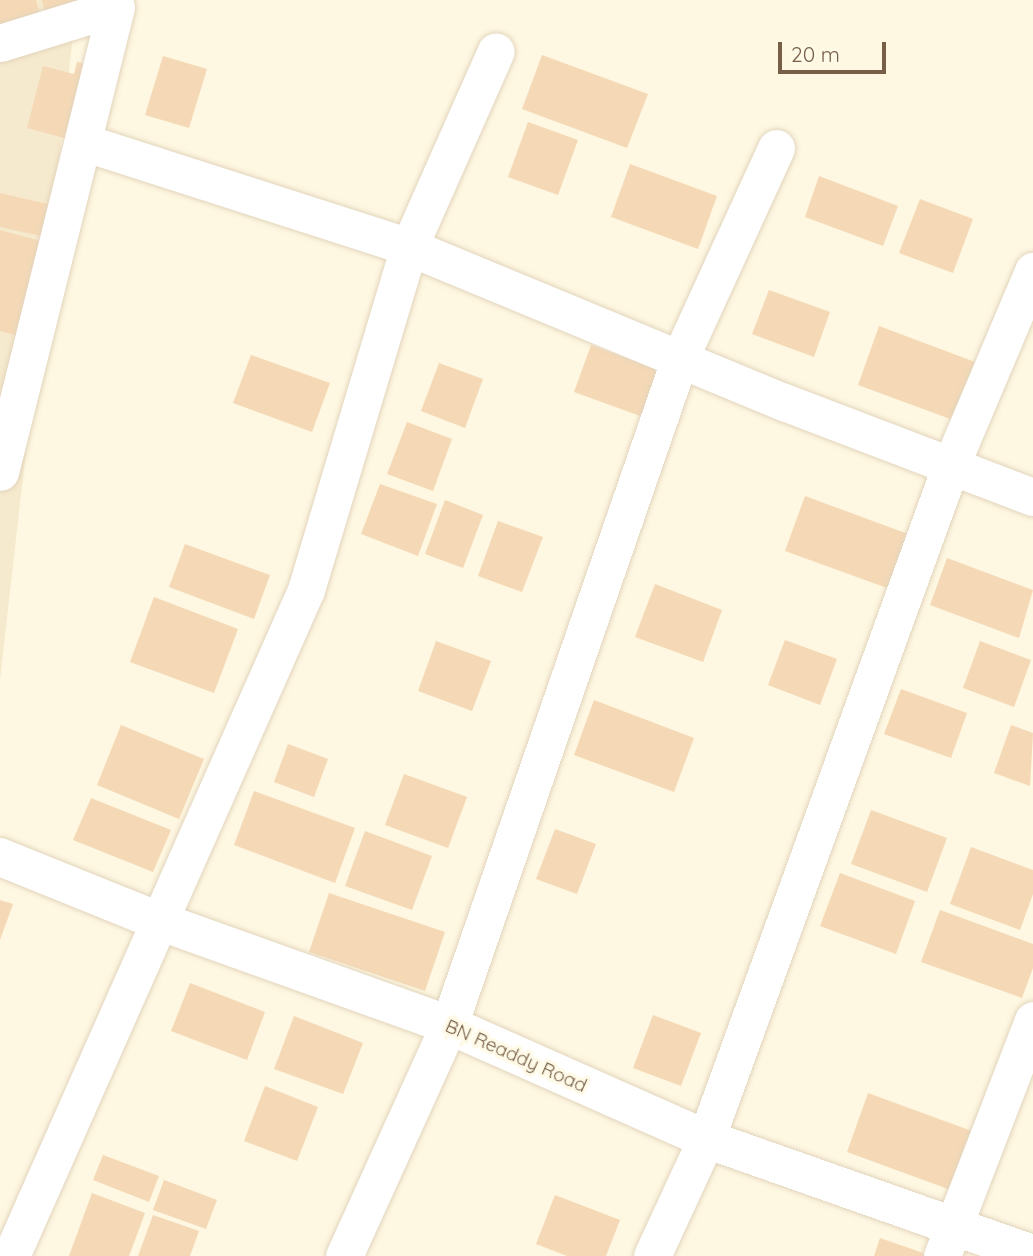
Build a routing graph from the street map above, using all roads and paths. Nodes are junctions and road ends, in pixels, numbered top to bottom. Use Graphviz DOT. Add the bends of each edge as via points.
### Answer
graph roads {
  1 [pos="0,43"];
  2 [pos="496,51"];
  3 [pos="86,143"];
  4 [pos="776,148"];
  5 [pos="409,247"];
  6 [pos="1033,271"];
  7 [pos="680,358"];
  8 [pos="951,465"];
  9 [pos="0,472"];
  10 [pos="1033,497"];
  11 [pos="0,857"];
  12 [pos="156,920"];
  13 [pos="1033,1020"];
  14 [pos="449,1025"];
  15 [pos="706,1139"];
  16 [pos="949,1240"];
  17 [pos="1033,1254"];
  18 [pos="11,1256"];
  19 [pos="344,1256"];
  20 [pos="652,1256"];
  1 -- 3 [label="street" via="116,7"];
  2 -- 5 [label="street"];
  3 -- 5 [label="street"];
  3 -- 9 [label="street"];
  4 -- 7 [label="street"];
  5 -- 7 [label="street"];
  5 -- 12 [label="street" via="306,590"];
  6 -- 8 [label="street"];
  7 -- 8 [label="street"];
  7 -- 14 [label="street"];
  8 -- 10 [label="street"];
  8 -- 15 [label="street"];
  11 -- 12 [label="street, BN Readdy Road"];
  12 -- 14 [label="street, BN Readdy Road"];
  12 -- 18 [label="street"];
  13 -- 16 [label="street"];
  14 -- 15 [label="street, BN Readdy Road"];
  14 -- 19 [label="street"];
  15 -- 16 [label="street, BN Readdy Road"];
  15 -- 20 [label="street"];
  16 -- 17 [label="street, BN Readdy Road"];
}
